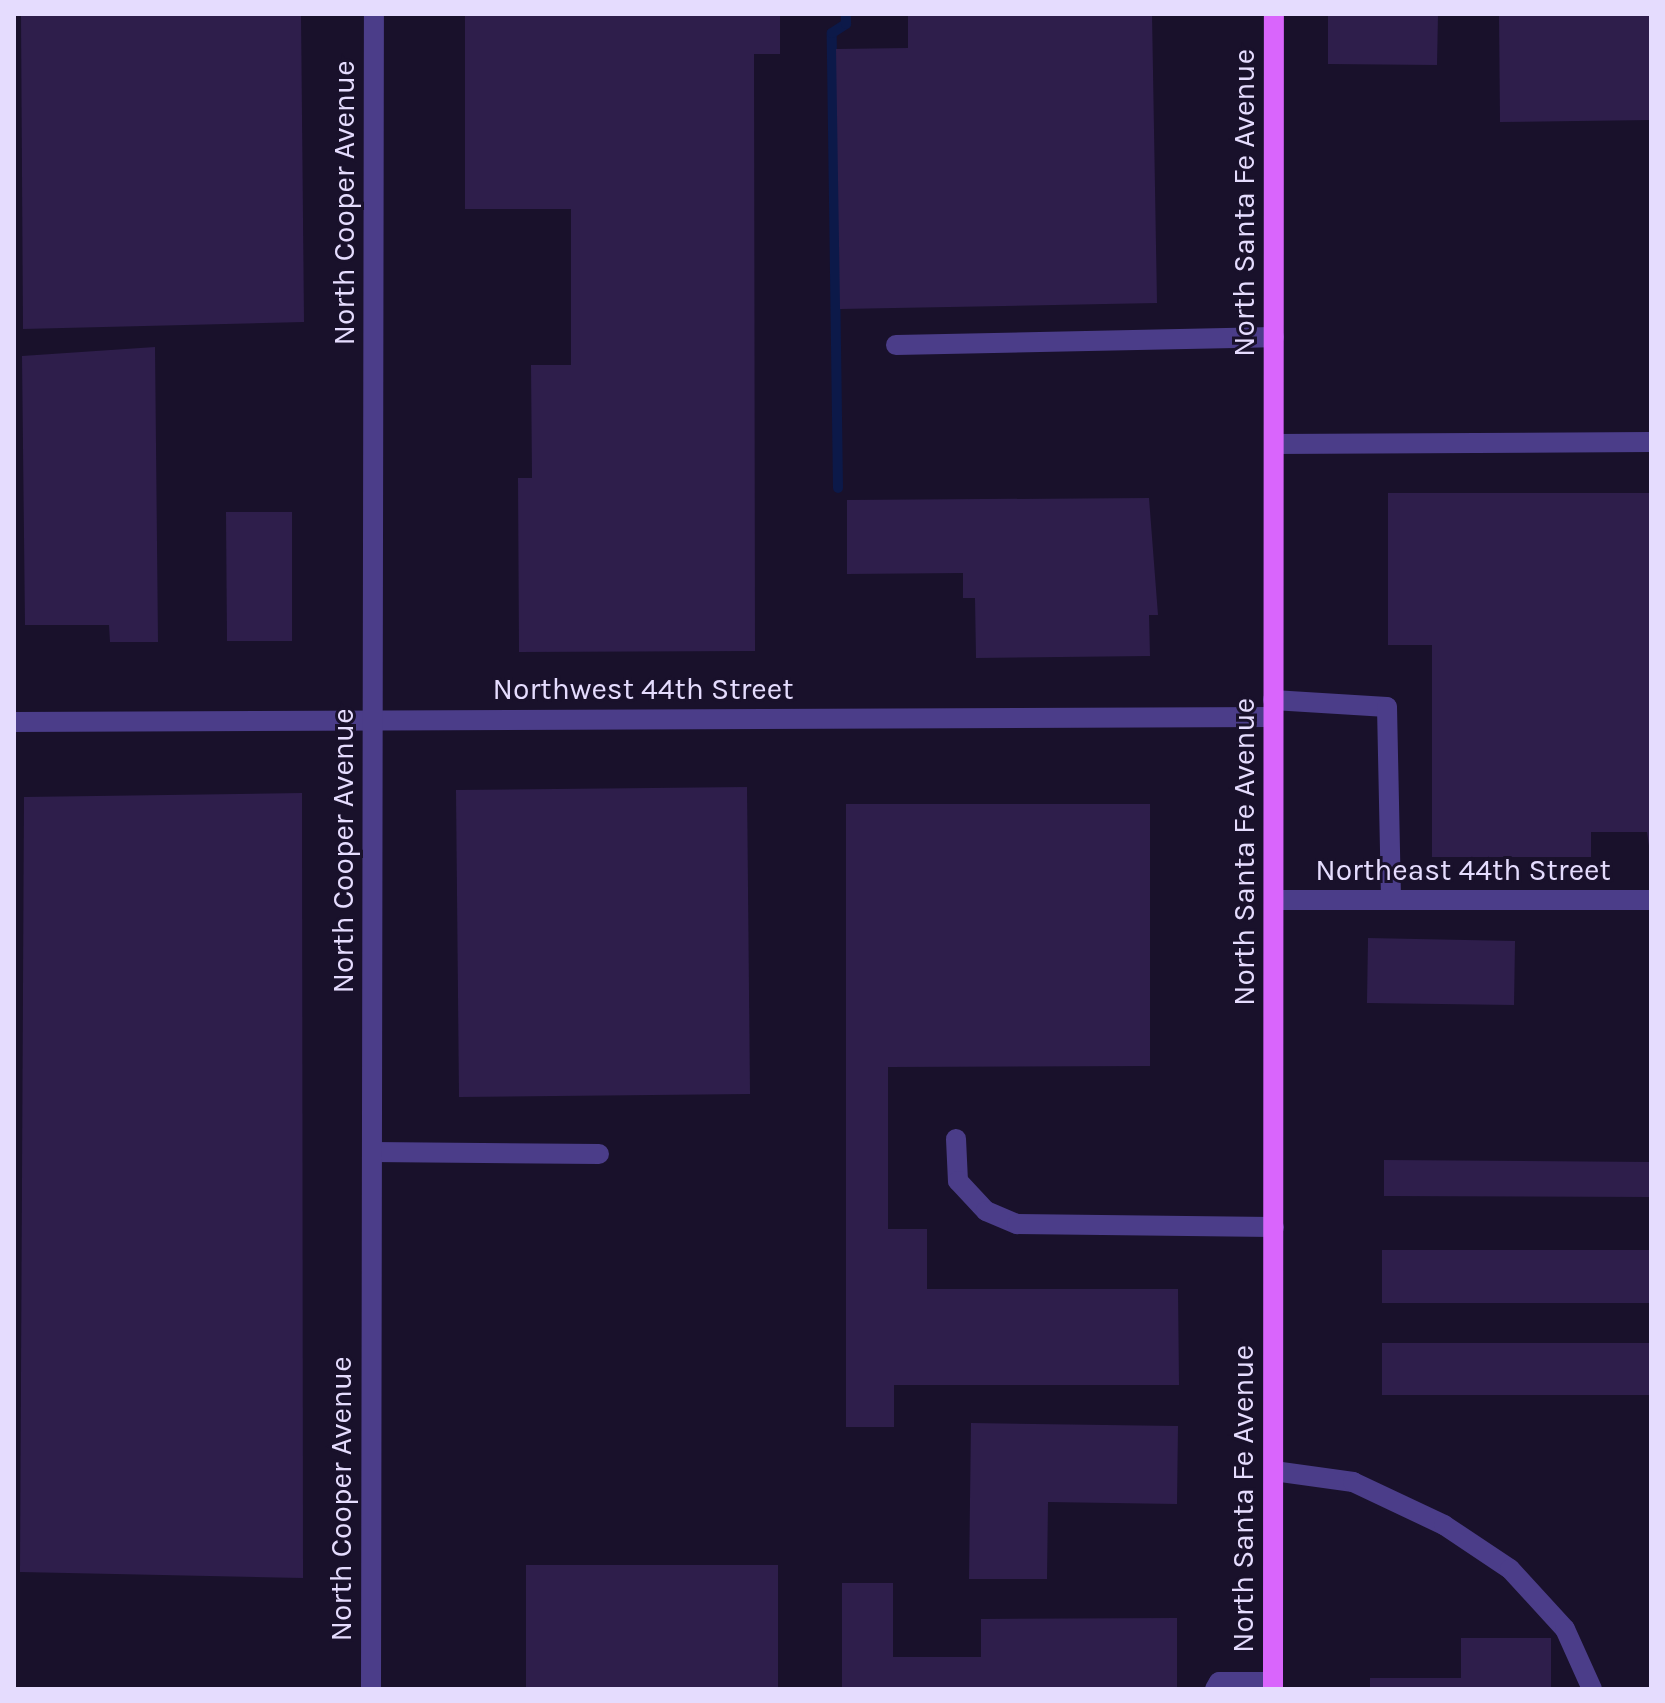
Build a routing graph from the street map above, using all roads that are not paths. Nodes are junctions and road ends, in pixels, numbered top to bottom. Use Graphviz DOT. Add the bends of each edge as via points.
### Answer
graph roads {
  1 [pos="374,14"];
  2 [pos="1274,14"];
  3 [pos="1274,337"];
  4 [pos="896,345"];
  5 [pos="1651,442"];
  6 [pos="1274,444"];
  7 [pos="1273,708"];
  8 [pos="373,720"];
  9 [pos="14,722"];
  10 [pos="1274,900"];
  11 [pos="1391,900"];
  12 [pos="1651,900"];
  13 [pos="956,1139"];
  14 [pos="372,1152"];
  15 [pos="599,1154"];
  16 [pos="1274,1227"];
  17 [pos="1274,1471"];
  18 [pos="1273,1685"];
  19 [pos="371,1689"];
  20 [pos="1215,1689"];
  21 [pos="1592,1689"];
  1 -- 8 [label="street, North Cooper Avenue"];
  2 -- 3 [label="main road, North Santa Fe Avenue"];
  3 -- 4 [label="street"];
  3 -- 6 [label="main road, North Santa Fe Avenue"];
  5 -- 6 [label="street"];
  6 -- 7 [label="main road, North Santa Fe Avenue"];
  7 -- 8 [label="street, Northwest 44th Street"];
  7 -- 10 [label="main road, North Santa Fe Avenue"];
  7 -- 11 [label="street, Northwest 44th Street" via="1387,707"];
  8 -- 9 [label="street, Northwest 44th Street"];
  8 -- 14 [label="street, North Cooper Avenue"];
  10 -- 11 [label="street, Northeast 44th Street"];
  10 -- 16 [label="main road, North Santa Fe Avenue"];
  11 -- 12 [label="street, Northeast 44th Street"];
  13 -- 16 [label="street" via="958,1181 986,1211 1017,1224"];
  14 -- 15 [label="street"];
  14 -- 19 [label="street, North Cooper Avenue"];
  16 -- 17 [label="main road, North Santa Fe Avenue"];
  17 -- 18 [label="main road, North Santa Fe Avenue"];
  17 -- 21 [label="street" via="1353,1482 1444,1525 1510,1569 1565,1629"];
  18 -- 20 [label="street" via="1219,1682"];
}
